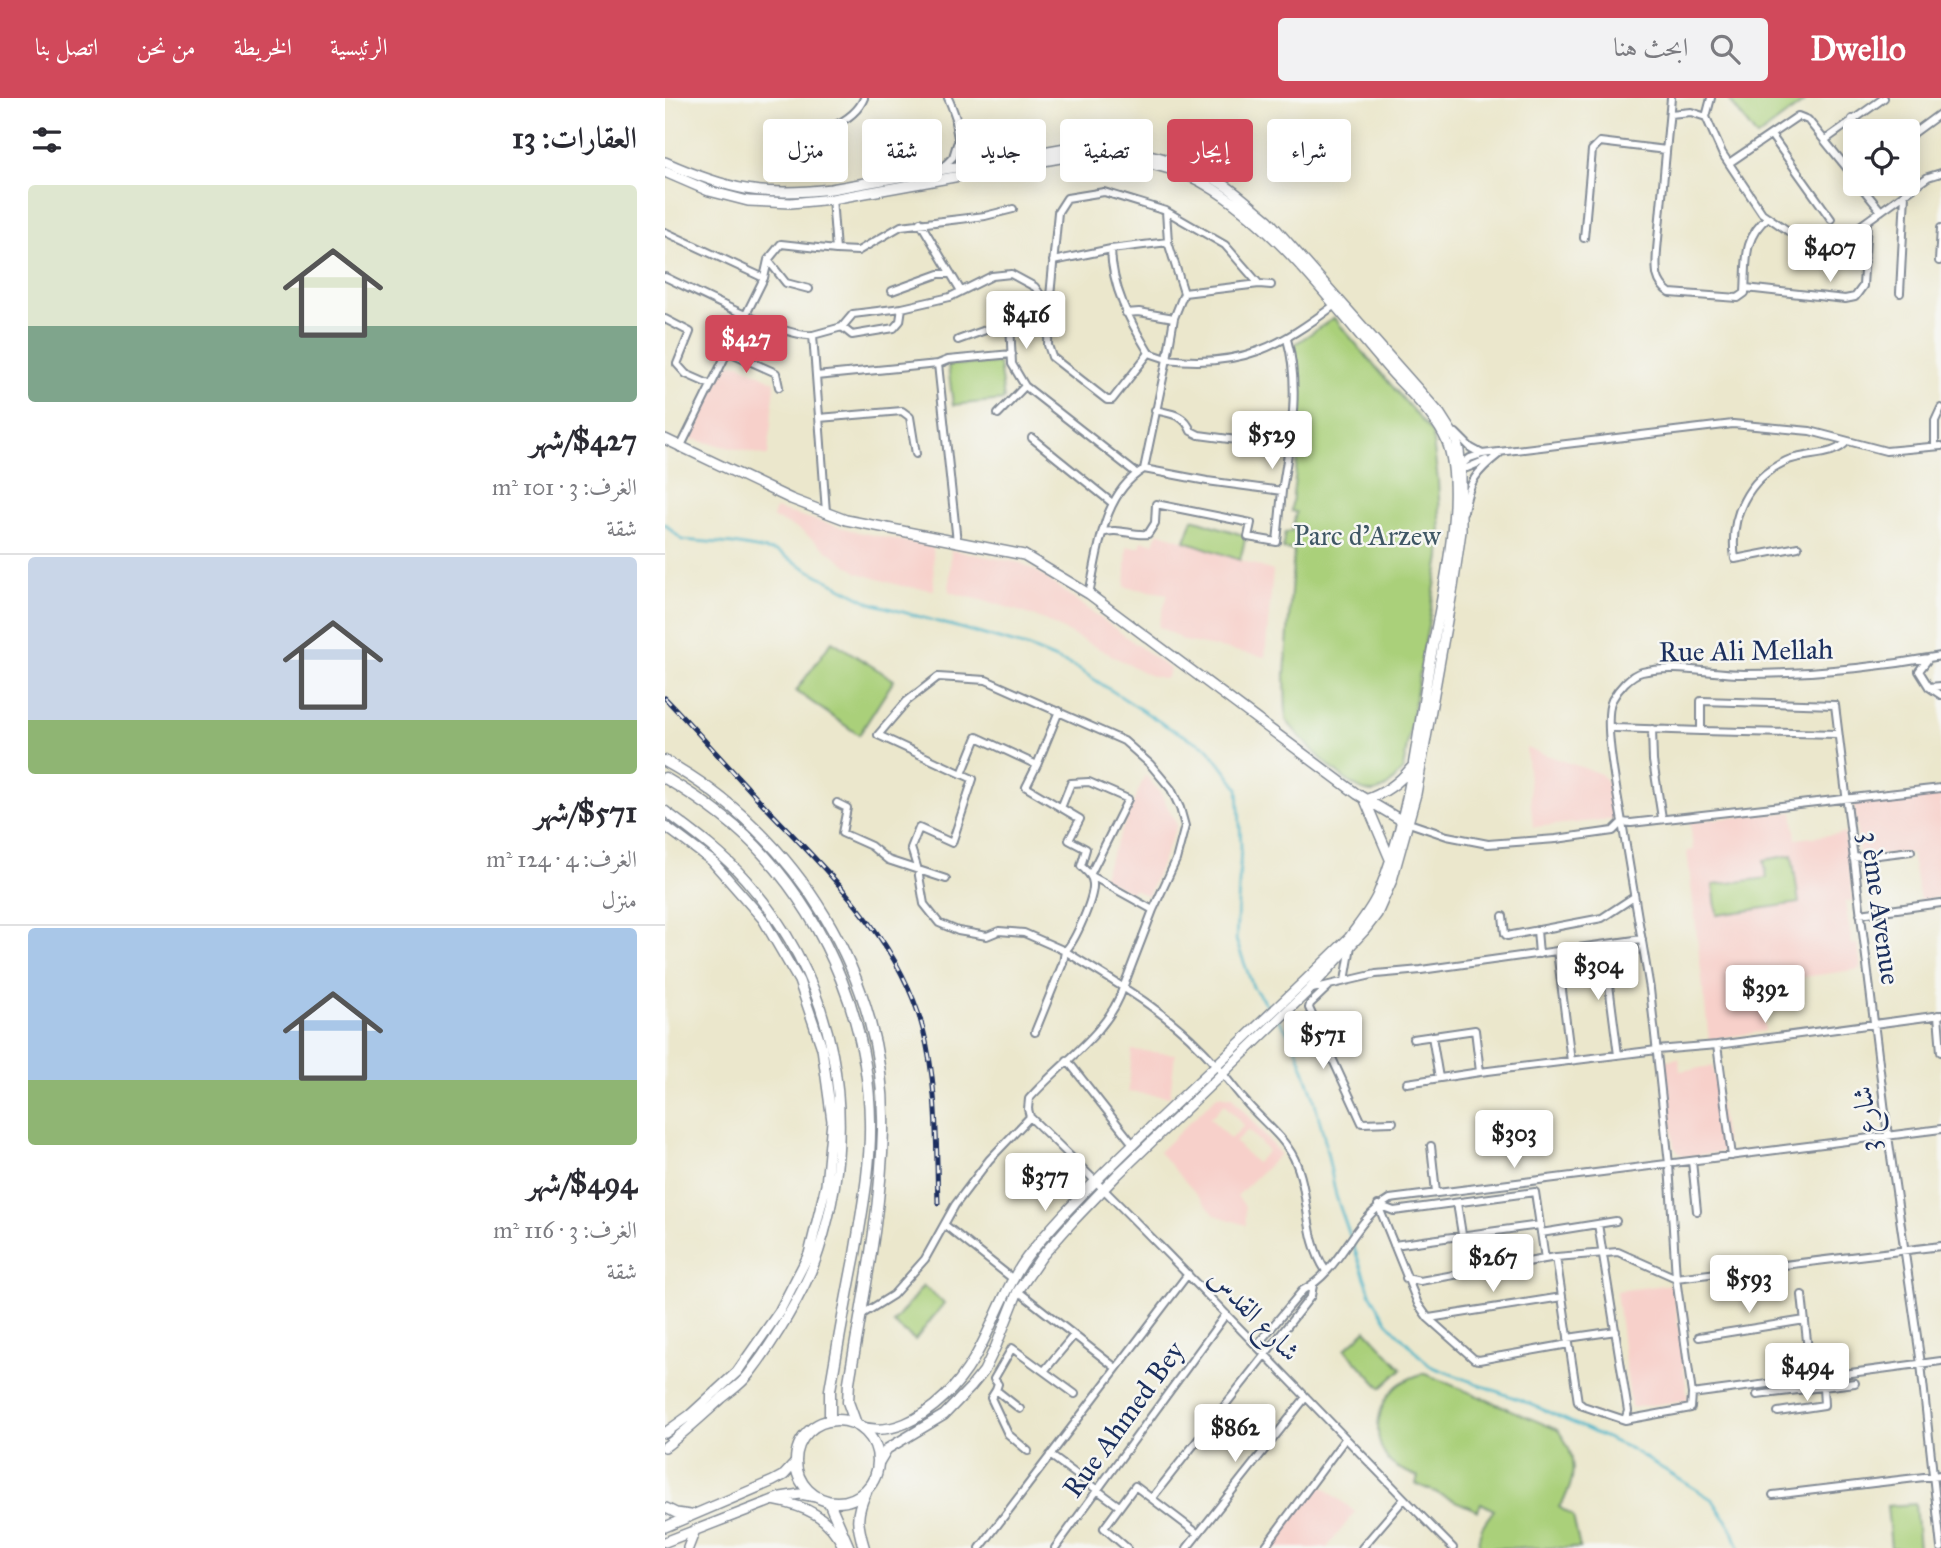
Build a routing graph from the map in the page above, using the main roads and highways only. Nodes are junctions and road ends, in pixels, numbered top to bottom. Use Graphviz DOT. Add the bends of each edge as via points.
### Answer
graph roads {
  1 [pos="1046,151"];
  2 [pos="1046,159"];
  3 [pos="665,162"];
  4 [pos="956,169"];
  5 [pos="956,170"];
  6 [pos="665,172"];
  7 [pos="832,194"];
  8 [pos="1337,303"];
  9 [pos="665,439"];
  10 [pos="1457,466"];
  11 [pos="665,761"];
  12 [pos="1412,767"];
  13 [pos="665,778"];
  14 [pos="1365,800"];
  15 [pos="665,811"];
  16 [pos="1405,823"];
  17 [pos="665,825"];
  18 [pos="1390,859"];
  19 [pos="1287,1002"];
  20 [pos="1219,1069"];
  21 [pos="992,1326"];
  22 [pos="1003,1329"];
  23 [pos="830,1420"];
  24 [pos="857,1425"];
  25 [pos="665,1433"];
  26 [pos="665,1447"];
  27 [pos="796,1462"];
  28 [pos="878,1464"];
  29 [pos="867,1491"];
  30 [pos="816,1497"];
  31 [pos="771,1500"];
  32 [pos="829,1502"];
  33 [pos="711,1507"];
  34 [pos="666,1508"];
  35 [pos="691,1515"];
  36 [pos="717,1520"];
  37 [pos="669,1525"];
  38 [pos="696,1529"];
  39 [pos="678,1536"];
  40 [pos="666,1539"];
  41 [pos="688,1548"];
  42 [pos="846,1548"];
  43 [pos="864,1548"];
  1 -- 8 [label="main road" via="1111,147 1207,174 1268,220"];
  2 -- 8 [label="main road" via="1109,156 1203,183 1241,209"];
  3 -- 7 [label="main road" via="712,182 750,191"];
  4 -- 7 [label="main road"];
  5 -- 7 [label="main road"];
  6 -- 7 [label="main road" via="748,201 791,203"];
  8 -- 10 [label="main road" via="1433,420"];
  8 -- 10 [label="main road" via="1448,425 1456,439"];
  9 -- 14 [label="main road" via="846,520 1024,555 1089,594"];
  10 -- 12 [label="main road" via="1446,572"];
  10 -- 16 [label="main road" via="1461,531 1453,587 1416,794"];
  11 -- 24 [label="highway" via="687,772 766,837 841,943 870,1028 880,1077 883,1128 878,1207 848,1402"];
  12 -- 14 [label="main road" via="1391,787"];
  12 -- 16 [label="main road"];
  13 -- 23 [label="highway" via="731,823 765,855 800,900 827,945 860,1042 870,1123 867,1175 830,1390"];
  14 -- 16 [label="main road"];
  14 -- 18 [label="main road"];
  15 -- 26 [label="main road" via="745,879 808,973 831,1045 841,1118 836,1184 818,1252 789,1314 747,1377"];
  16 -- 18 [label="main road"];
  16 -- 19 [label="main road" via="1377,914 1309,990"];
  17 -- 25 [label="main road" via="712,861 763,919 799,981 822,1048 832,1121 826,1185 809,1254 779,1312 737,1372"];
  18 -- 19 [label="main road" via="1378,894 1361,922"];
  19 -- 20 [label="main road"];
  20 -- 21 [label="main road" via="1133,1144 1031,1252"];
  20 -- 22 [label="main road" via="1042,1256 1018,1291"];
  21 -- 22 [label="main road"];
  21 -- 24 [label="main road" via="970,1367 932,1407 886,1430"];
  22 -- 28 [label="main road" via="984,1371 957,1403 887,1449"];
  23 -- 24 [label="highway"];
  23 -- 27 [label="highway" via="802,1440"];
  24 -- 28 [label="highway" via="874,1443"];
  27 -- 30 [label="highway" via="799,1476"];
  27 -- 33 [label="main road" via="773,1481"];
  28 -- 29 [label="highway"];
  29 -- 32 [label="highway" via="856,1499"];
  29 -- 43 [label="highway" via="858,1508 857,1523"];
  30 -- 31 [label="main road" via="800,1494"];
  30 -- 32 [label="highway"];
  31 -- 36 [label="main road"];
  31 -- 42 [label="main road" via="816,1513"];
  32 -- 42 [label="highway"];
  33 -- 35 [label="main road"];
  33 -- 36 [label="main road"];
  34 -- 35 [label="main road"];
  35 -- 37 [label="main road"];
  36 -- 38 [label="main road"];
  37 -- 39 [label="main road"];
  38 -- 39 [label="main road"];
  38 -- 41 [label="main road"];
  39 -- 40 [label="main road"];
}
